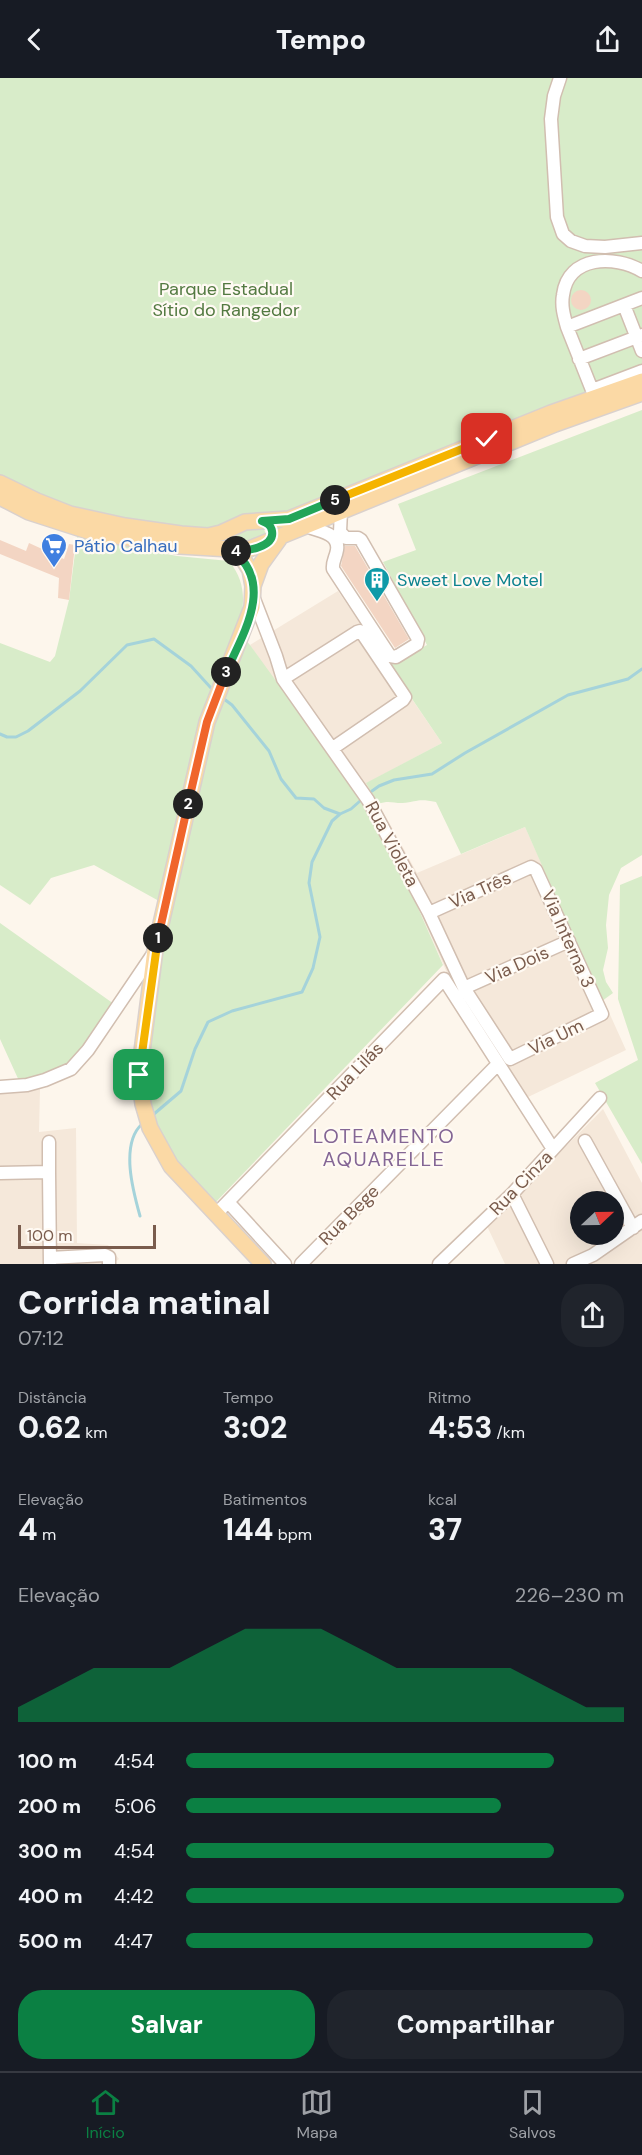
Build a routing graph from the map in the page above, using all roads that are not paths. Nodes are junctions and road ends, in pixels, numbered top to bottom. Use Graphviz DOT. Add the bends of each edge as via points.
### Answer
graph roads {
  1 [pos="560,78"];
  2 [pos="642,243"];
  3 [pos="642,271"];
  4 [pos="642,298"];
  5 [pos="624,305"];
  6 [pos="567,327"];
  7 [pos="639,336"];
  8 [pos="642,351"];
  9 [pos="579,359"];
  10 [pos="642,371"];
  11 [pos="642,381"];
  12 [pos="642,393"];
  13 [pos="0,483"];
  14 [pos="0,497"];
  15 [pos="341,511"];
  16 [pos="262,521"];
  17 [pos="305,526"];
  18 [pos="284,535"];
  19 [pos="264,545"];
  20 [pos="233,551"];
  21 [pos="253,592"];
  22 [pos="244,629"];
  23 [pos="268,634"];
  24 [pos="283,679"];
  25 [pos="333,748"];
  26 [pos="531,867"];
  27 [pos="429,913"];
  28 [pos="569,941"];
  29 [pos="155,950"];
  30 [pos="136,982"];
  31 [pos="464,988"];
  32 [pos="150,991"];
  33 [pos="602,1014"];
  34 [pos="504,1061"];
  35 [pos="0,1087"];
  36 [pos="600,1098"];
  37 [pos="585,1141"];
  38 [pos="49,1143"];
  39 [pos="553,1149"];
  40 [pos="49,1172"];
  41 [pos="0,1173"];
  42 [pos="515,1197"];
  43 [pos="228,1202"];
  44 [pos="216,1214"];
  45 [pos="638,1224"];
  46 [pos="50,1261"];
  47 [pos="109,1264"];
  48 [pos="263,1264"];
  49 [pos="285,1264"];
  50 [pos="301,1264"];
  51 [pos="439,1264"];
  52 [pos="547,1264"];
  53 [pos="573,1264"];
  1 -- 2 [label="street" via="551,119 558,217 563,234 585,246"];
  3 -- 6 [label="street" via="625,262 608,260 578,268 563,292"];
  4 -- 5 [label="street"];
  5 -- 6 [label="street"];
  5 -- 7 [label="street"];
  6 -- 9 [label="street"];
  7 -- 8 [label="street"];
  7 -- 9 [label="street"];
  9 -- 10 [label="street" via="592,390"];
  11 -- 16 [label="main road" via="551,413 289,519"];
  12 -- 15 [label="main road"];
  13 -- 16 [label="main road" via="70,514 181,534 208,536 244,522"];
  14 -- 20 [label="main road" via="29,512 92,532"];
  15 -- 17 [label="main road"];
  15 -- 17 [label="street" via="340,532 346,538 361,540 418,639 417,644 396,657 390,656 333,569 338,544 332,535"];
  16 -- 19 [label="main road" via="272,531"];
  17 -- 18 [label="main road"];
  18 -- 19 [label="main road"];
  18 -- 21 [label="main road" via="267,554"];
  19 -- 20 [label="main road"];
  20 -- 21 [label="main road" via="248,566"];
  21 -- 22 [label="main road"];
  21 -- 23 [label="street, Rua Violeta"];
  22 -- 23 [label="street"];
  22 -- 29 [label="main road" via="207,722"];
  23 -- 24 [label="street, Rua Violeta"];
  24 -- 25 [label="street, Rua Violeta"];
  24 -- 25 [label="street" via="357,632 362,633 405,697"];
  25 -- 27 [label="street, Rua Violeta" via="368,800"];
  26 -- 27 [label="street, Via Três"];
  26 -- 28 [label="street, Via Interna 3" via="536,870"];
  27 -- 31 [label="street, Rua Violeta"];
  28 -- 31 [label="street, Via Dois"];
  28 -- 33 [label="street, Via Interna 3"];
  29 -- 30 [label="street"];
  29 -- 32 [label="main road"];
  30 -- 32 [label="main road" via="145,980"];
  30 -- 35 [label="street" via="71,1069 27,1085"];
  31 -- 34 [label="street, Rua Violeta"];
  32 -- 44 [label="main road" via="139,1075 150,1128 171,1166"];
  33 -- 34 [label="street, Via Um"];
  34 -- 39 [label="street"];
  34 -- 43 [label="street, Rua Lilás" via="444,979"];
  34 -- 50 [label="street, Rua Bege"];
  36 -- 39 [label="street, Rua Cinza"];
  37 -- 45 [label="street"];
  38 -- 40 [label="street"];
  39 -- 42 [label="street, Rua Cinza"];
  40 -- 41 [label="street"];
  40 -- 46 [label="street"];
  42 -- 51 [label="street, Rua Cinza"];
  42 -- 52 [label="street, Rua Cinza"];
  43 -- 44 [label="street, Rua Lilás"];
  43 -- 49 [label="street"];
  44 -- 48 [label="main road"];
  45 -- 53 [label="street"];
  46 -- 47 [label="street" via="105,1255"];
}
